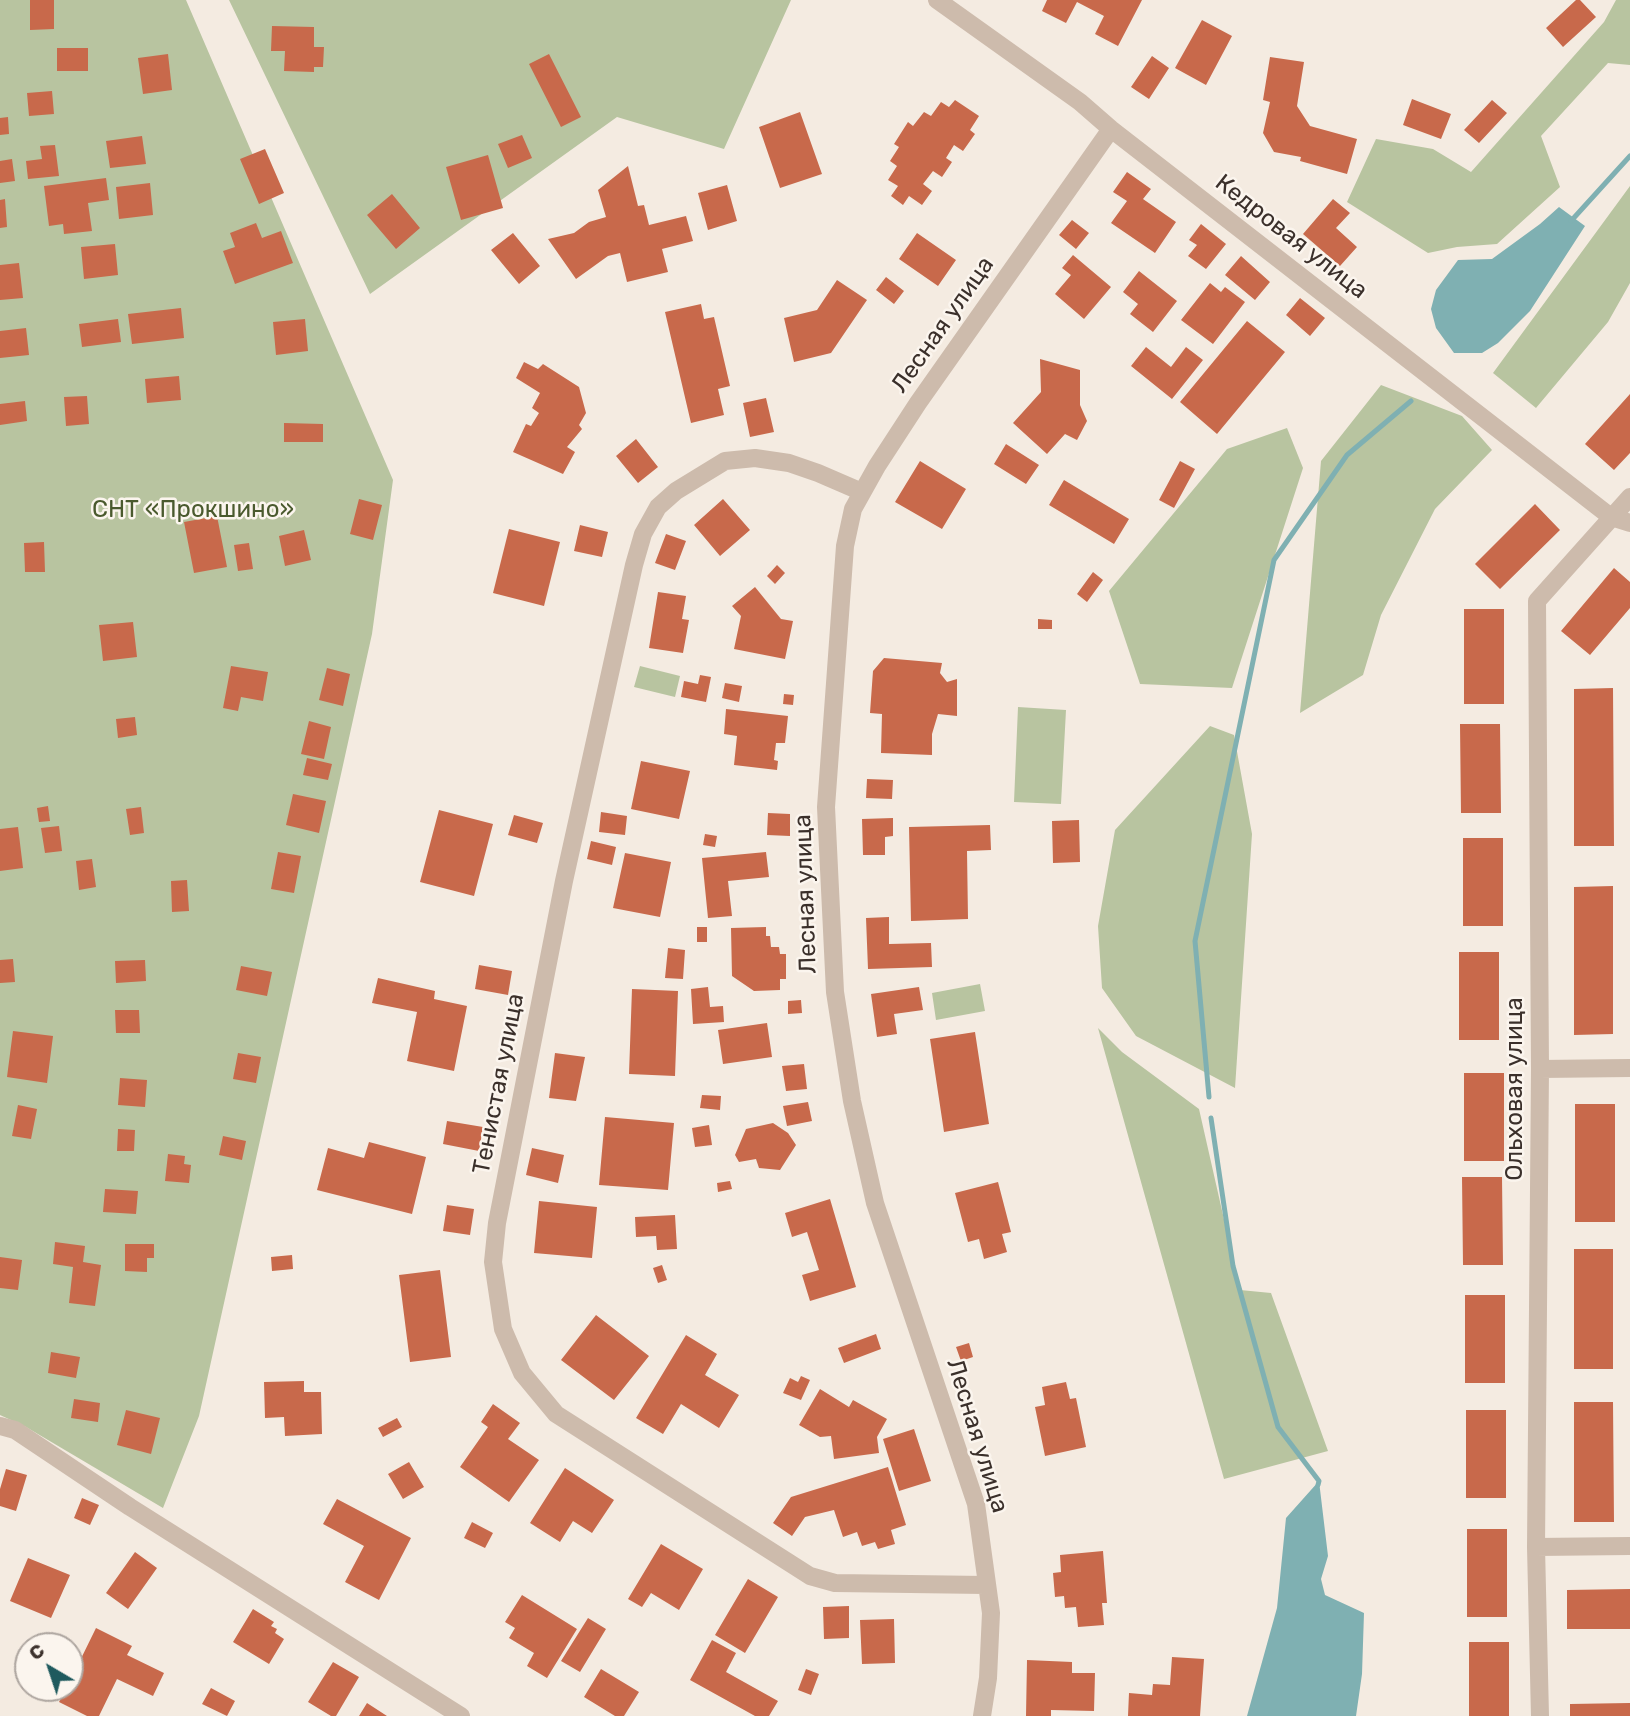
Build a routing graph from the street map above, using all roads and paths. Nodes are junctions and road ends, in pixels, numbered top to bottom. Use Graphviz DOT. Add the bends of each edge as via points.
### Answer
graph roads {
  1 [pos="937,0"];
  2 [pos="1111,129"];
  3 [pos="862,492"];
  4 [pos="1630,497"];
  5 [pos="1611,517"];
  6 [pos="1630,523"];
  7 [pos="1630,1068"];
  8 [pos="1541,1069"];
  9 [pos="0,1426"];
  10 [pos="1536,1546"];
  11 [pos="1630,1546"];
  12 [pos="985,1585"];
  13 [pos="461,1716"];
  14 [pos="982,1716"];
  15 [pos="1540,1716"];
  1 -- 2 [label="street, Кедровая улица"];
  2 -- 3 [label="street, Лесная улица" via="918,403"];
  2 -- 5 [label="street, Кедровая улица"];
  3 -- 12 [label="street, Лесная улица" via="845,546 826,807 835,992 852,1101 875,1203 976,1504"];
  3 -- 12 [label="street, Тенистая улица" via="789,463 755,458 725,461 676,491 659,507 643,534 564,881 493,1262 503,1329 522,1373 556,1414 810,1576 835,1583"];
  4 -- 5 [label="street, Ольховая улица"];
  5 -- 6 [label="street"];
  5 -- 8 [label="street, Ольховая улица" via="1537,601"];
  7 -- 8 [label="street"];
  8 -- 10 [label="street, Ольховая улица"];
  9 -- 13 [label="street" via="15,1430"];
  10 -- 11 [label="street"];
  10 -- 15 [label="street, Ольховая улица"];
  12 -- 14 [label="street, Лесная улица" via="990,1613"];
}
